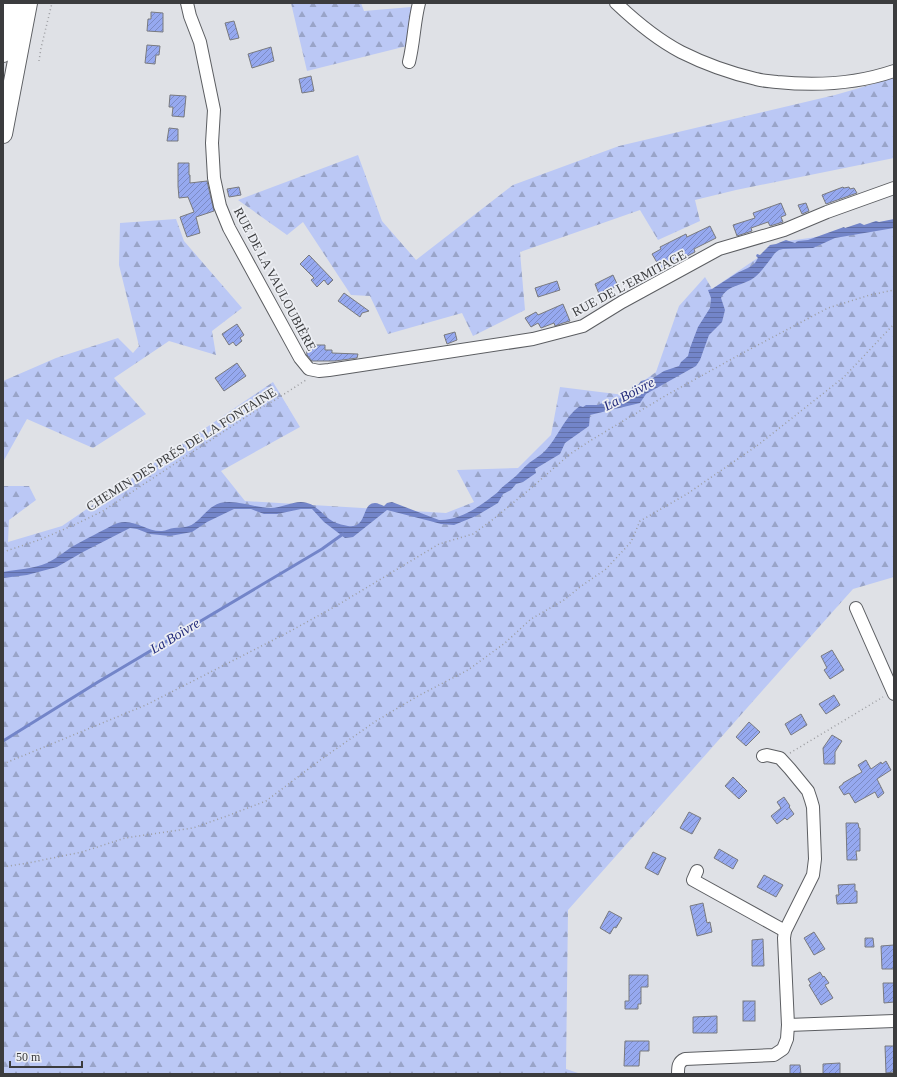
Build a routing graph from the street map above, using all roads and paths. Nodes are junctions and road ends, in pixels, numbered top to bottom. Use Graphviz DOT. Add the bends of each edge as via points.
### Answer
graph roads {
  1 [pos="13,3"];
  2 [pos="28,3"];
  3 [pos="52,3"];
  4 [pos="187,3"];
  5 [pos="419,3"];
  6 [pos="616,3"];
  7 [pos="3,53"];
  8 [pos="39,61"];
  9 [pos="409,62"];
  10 [pos="894,71"];
  11 [pos="3,134"];
  12 [pos="894,188"];
  13 [pos="894,290"];
  14 [pos="894,324"];
  15 [pos="319,371"];
  16 [pos="3,552"];
  17 [pos="856,608"];
  18 [pos="893,692"];
  19 [pos="764,756"];
  20 [pos="780,758"];
  21 [pos="3,764"];
  22 [pos="3,867"];
  23 [pos="697,871"];
  24 [pos="785,931"];
  25 [pos="894,1021"];
  26 [pos="788,1024"];
  27 [pos="678,1074"];
  1 -- 7 [label="highway"];
  2 -- 11 [label="highway"];
  3 -- 8 [label="path"];
  4 -- 15 [label="street, RUE DE LA VAULOUBIÈRE" via="200,42 214,110 214,178 220,206 229,228 300,358 309,368"];
  5 -- 9 [label="street"];
  6 -- 10 [label="street" via="680,52 718,68 757,79 797,84 835,84 877,77"];
  12 -- 15 [label="street, RUE DE L’ERMITAGE" via="784,230 719,249 583,326 534,339"];
  13 -- 21 [label="path" via="828,308 666,396 570,454 473,534 439,544 278,638 146,705"];
  14 -- 22 [label="path" via="844,377 758,444 687,494 640,522 631,542 606,569 564,600 531,619 505,643 468,670 376,721 266,801 193,828 125,838 82,852"];
  15 -- 16 [label="path, CHEMIN DES PRÉS DE LA FONTAINE" via="103,511 39,540"];
  17 -- 18 [label="street"];
  18 -- 20 [label="path"];
  19 -- 20 [label="street"];
  20 -- 24 [label="street" via="808,791 813,807 815,852 813,875"];
  23 -- 24 [label="street" via="693,880"];
  24 -- 26 [label="street"];
  25 -- 26 [label="street"];
  26 -- 27 [label="street" via="787,1039 779,1053 685,1059 678,1064"];
}
